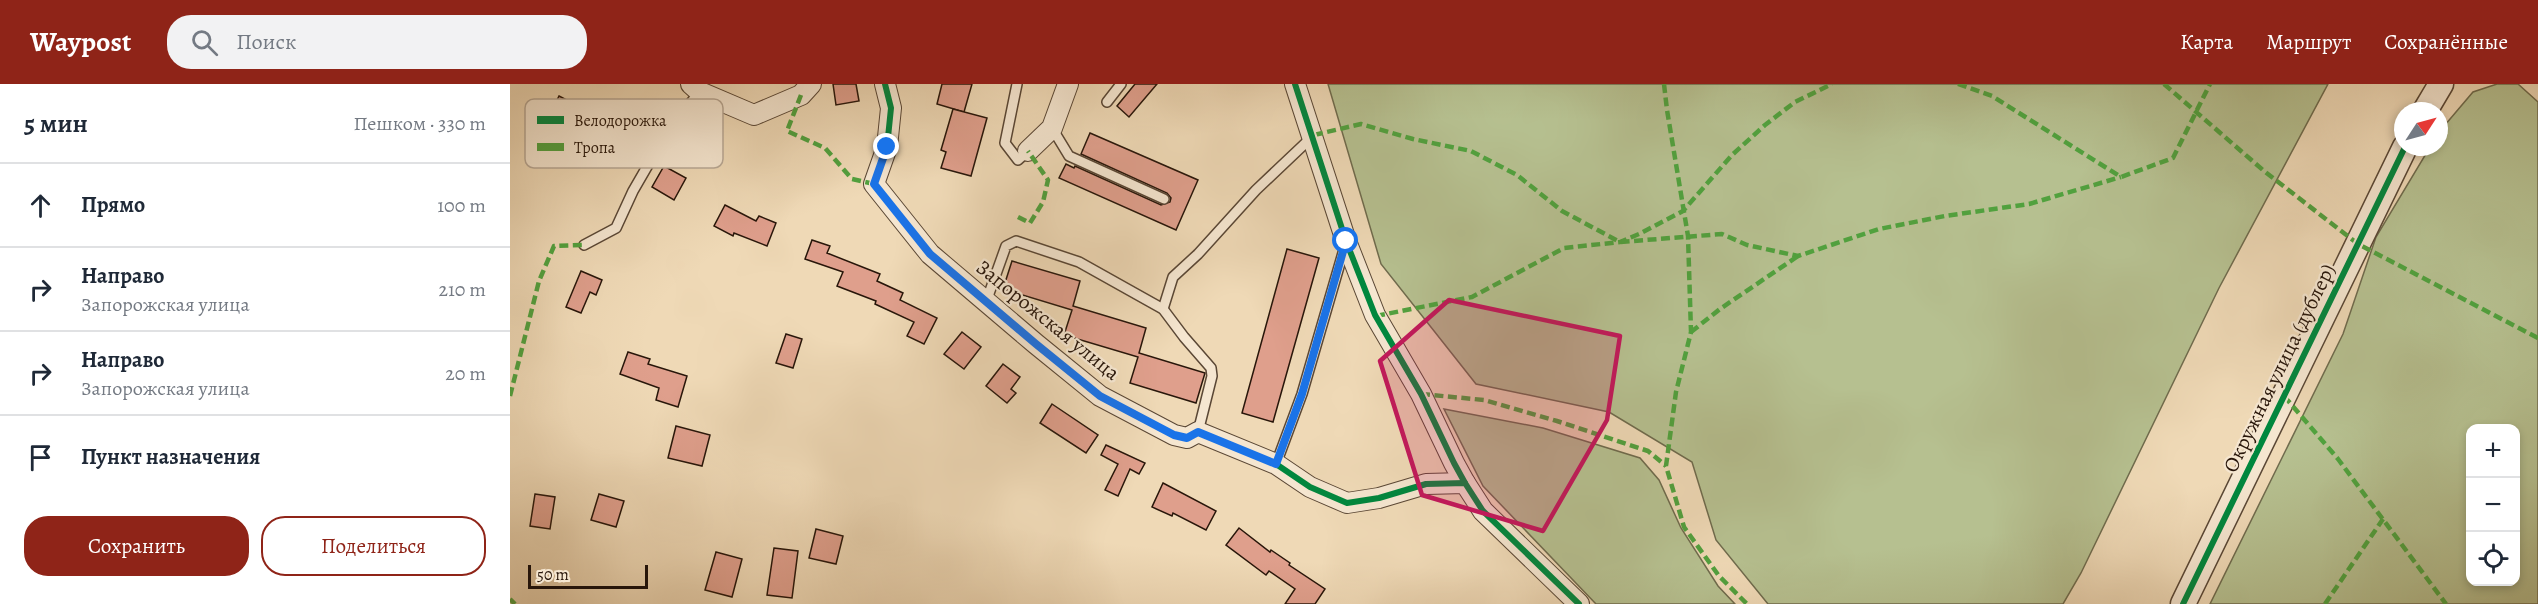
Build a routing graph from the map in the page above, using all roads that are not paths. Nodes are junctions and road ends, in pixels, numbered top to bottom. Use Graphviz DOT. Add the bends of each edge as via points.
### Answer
graph roads {
  1 [pos="811,84"];
  2 [pos="885,84"];
  3 [pos="1017,84"];
  4 [pos="1068,84"];
  5 [pos="1120,84"];
  6 [pos="1295,84"];
  7 [pos="2441,84"];
  8 [pos="696,88"];
  9 [pos="720,99"];
  10 [pos="723,101"];
  11 [pos="1107,102"];
  12 [pos="2430,102"];
  13 [pos="1052,128"];
  14 [pos="1314,135"];
  15 [pos="1028,151"];
  16 [pos="2401,156"];
  17 [pos="646,168"];
  18 [pos="1164,199"];
  19 [pos="1346,241"];
  20 [pos="584,245"];
  21 [pos="986,302"];
  22 [pos="1164,309"];
  23 [pos="1198,432"];
  24 [pos="1276,464"];
  25 [pos="1466,483"];
  26 [pos="1579,604"];
  27 [pos="2183,604"];
  1 -- 10 [label="street" via="801,95 754,115"];
  2 -- 21 [label="street, Запорожская улица" via="891,108 887,147 874,184 930,254"];
  3 -- 15 [label="lane" via="1005,143 1018,160"];
  4 -- 13 [label="street"];
  5 -- 11 [label="lane"];
  6 -- 14 [label="street"];
  7 -- 12 [label="street"];
  8 -- 9 [label="street"];
  13 -- 15 [label="street"];
  13 -- 18 [label="lane" via="1069,156"];
  14 -- 19 [label="street"];
  14 -- 22 [label="lane" via="1173,277"];
  16 -- 27 [label="street, Окружная улица (дублер)"];
  17 -- 20 [label="lane" via="616,228"];
  19 -- 24 [label="lane" via="1302,394"];
  19 -- 25 [label="street" via="1375,315"];
  21 -- 22 [label="lane" via="1006,246 1016,241 1079,262"];
  21 -- 23 [label="street, Запорожская улица" via="1100,396 1174,435 1187,438"];
  22 -- 23 [label="lane" via="1211,368"];
  23 -- 24 [label="street, Запорожская улица"];
  24 -- 25 [label="street, Запорожская улица" via="1310,487 1347,503 1426,484"];
  25 -- 26 [label="street" via="1484,511"];
}
